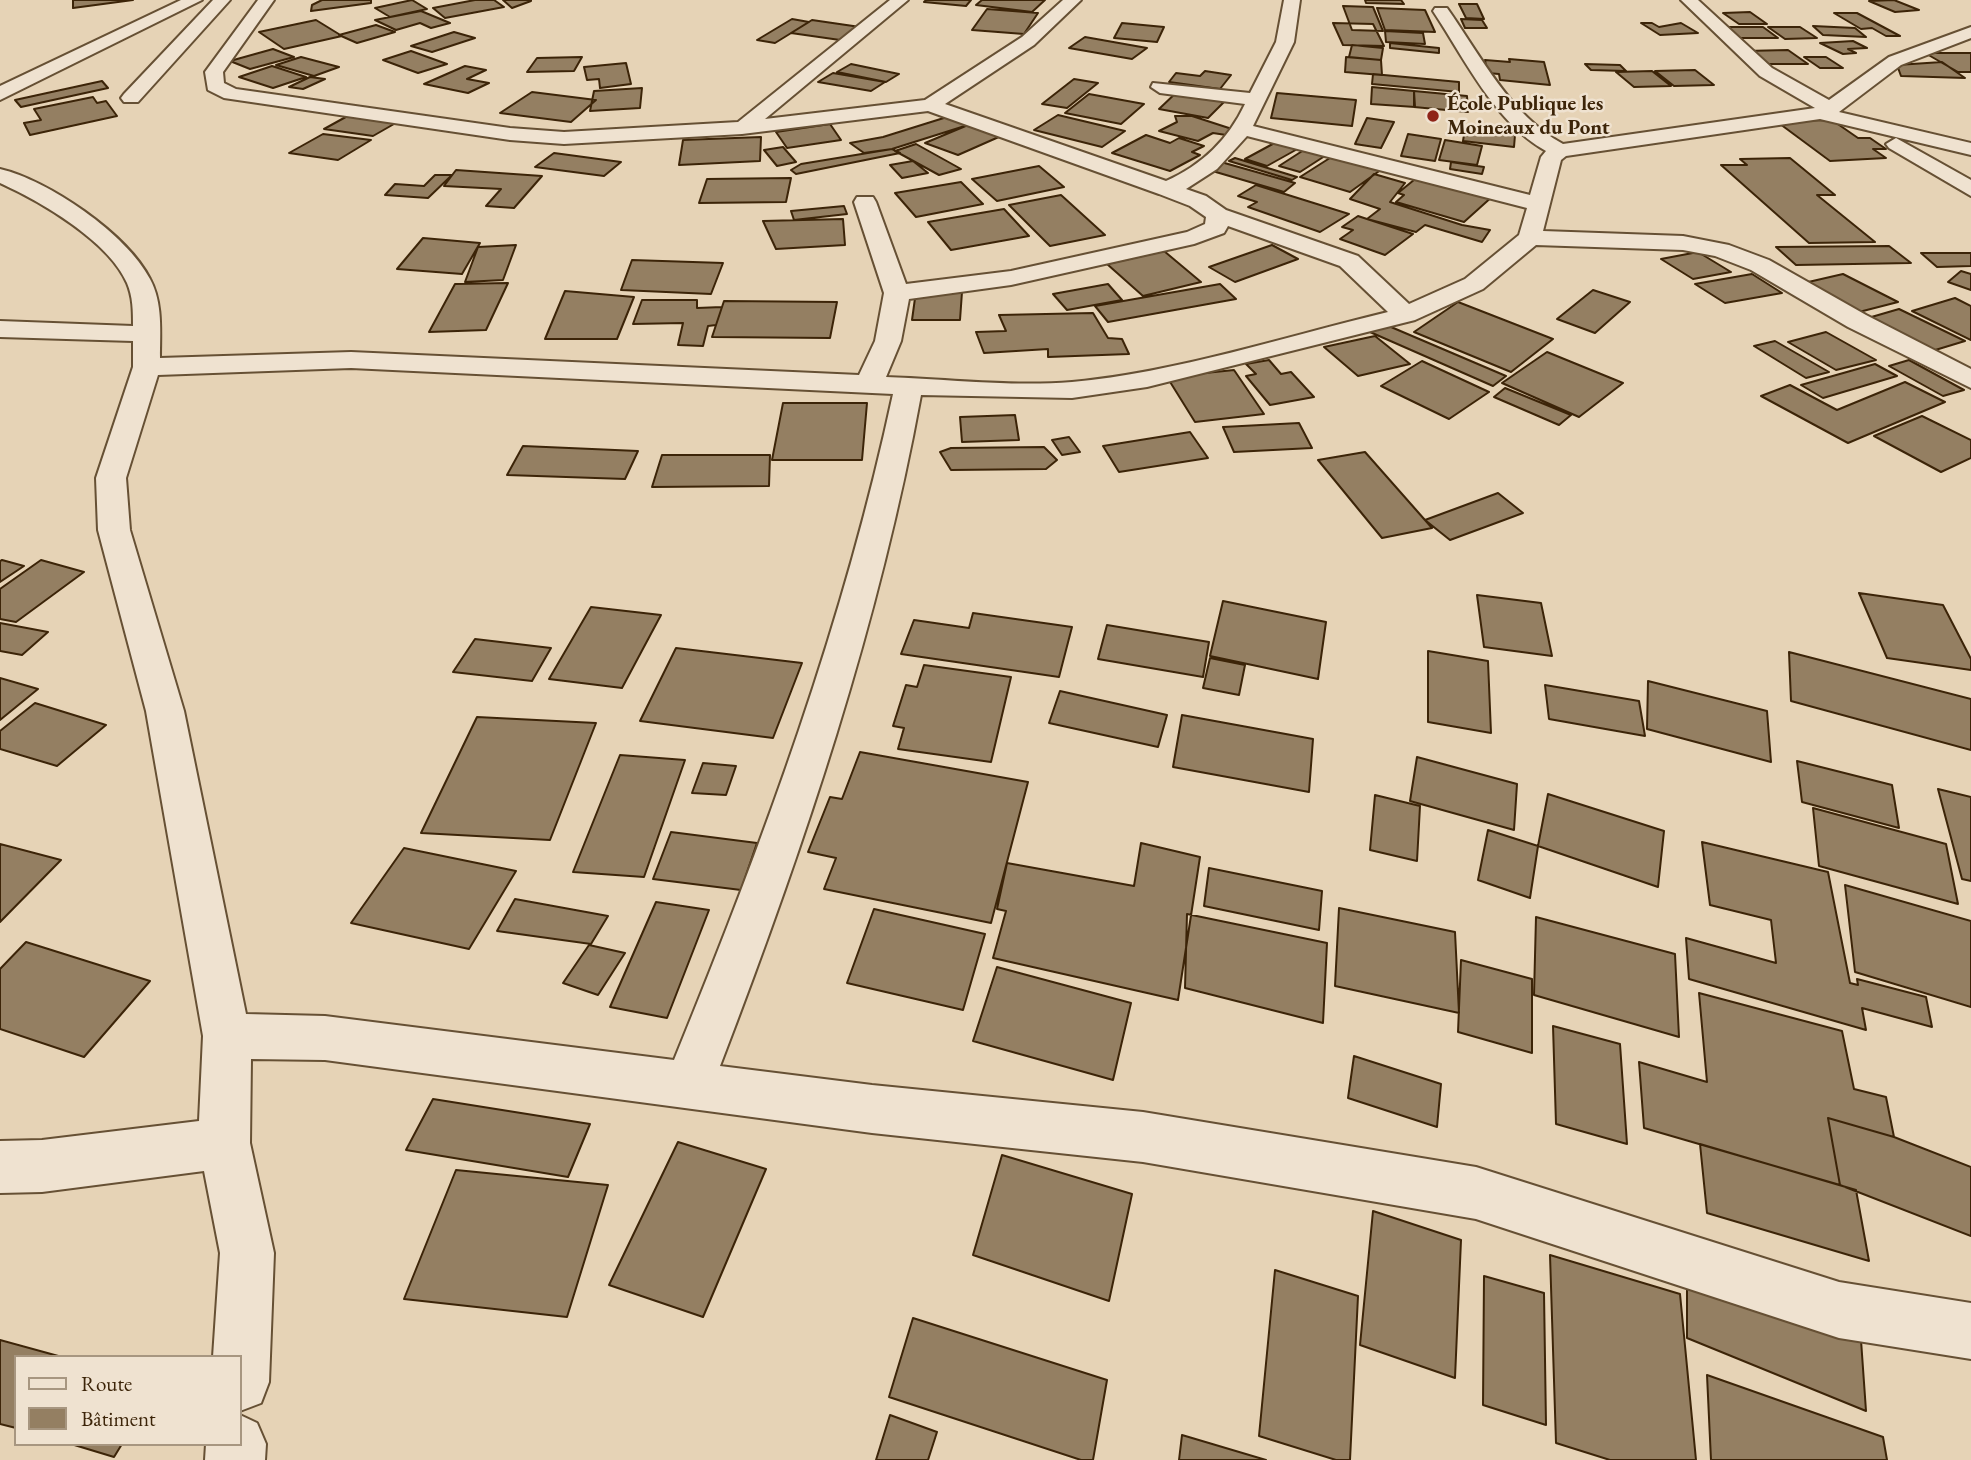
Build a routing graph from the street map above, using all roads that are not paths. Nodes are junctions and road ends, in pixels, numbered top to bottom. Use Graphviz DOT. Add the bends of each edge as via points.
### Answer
graph roads {
  1 [pos="194,0"];
  2 [pos="222,0"];
  3 [pos="266,0"];
  4 [pos="900,0"];
  5 [pos="1073,0"];
  6 [pos="1292,0"];
  7 [pos="1689,0"];
  8 [pos="1441,11"];
  9 [pos="1971,32"];
  10 [pos="1160,87"];
  11 [pos="0,94"];
  12 [pos="131,98"];
  13 [pos="1256,100"];
  14 [pos="930,105"];
  15 [pos="1830,113"];
  16 [pos="742,128"];
  17 [pos="1242,129"];
  18 [pos="1971,149"];
  19 [pos="1560,151"];
  20 [pos="0,175"];
  21 [pos="1167,189"];
  22 [pos="1971,189"];
  23 [pos="865,202"];
  24 [pos="1538,204"];
  25 [pos="1218,215"];
  26 [pos="1530,238"];
  27 [pos="897,293"];
  28 [pos="1406,315"];
  29 [pos="0,329"];
  30 [pos="147,351"];
  31 [pos="1971,380"];
  32 [pos="869,385"];
  33 [pos="909,386"];
  34 [pos="227,1036"];
  35 [pos="688,1086"];
  36 [pos="224,1143"];
  37 [pos="0,1167"];
  38 [pos="1971,1331"];
  39 [pos="241,1355"];
  1 -- 11 [label="street"];
  2 -- 12 [label="street"];
  3 -- 16 [label="street" via="214,72 215,86 231,94 564,138"];
  4 -- 16 [label="street"];
  5 -- 14 [label="street" via="1028,41"];
  6 -- 13 [label="street" via="1285,42"];
  7 -- 15 [label="street" via="1766,72"];
  8 -- 19 [label="street" via="1513,116 1536,138"];
  9 -- 15 [label="street" via="1908,55 1872,75"];
  10 -- 13 [label="street"];
  13 -- 17 [label="street"];
  14 -- 16 [label="street"];
  14 -- 21 [label="street"];
  15 -- 18 [label="street"];
  15 -- 19 [label="street"];
  15 -- 22 [label="street" via="1909,151"];
  17 -- 21 [label="street" via="1209,167"];
  17 -- 24 [label="street"];
  19 -- 24 [label="street" via="1551,157"];
  20 -- 30 [label="street" via="41,193 98,232 138,279 146,303"];
  21 -- 25 [label="street"];
  23 -- 27 [label="street"];
  24 -- 26 [label="street"];
  25 -- 27 [label="street" via="1216,228 1194,237 1011,278"];
  25 -- 28 [label="street" via="1349,261"];
  26 -- 28 [label="street" via="1474,284"];
  26 -- 31 [label="street" via="1683,243 1721,250 1760,265"];
  27 -- 32 [label="street" via="888,341"];
  28 -- 33 [label="street" via="1147,379 1084,388 1017,391"];
  29 -- 30 [label="street"];
  30 -- 32 [label="street"];
  30 -- 34 [label="street" via="111,478 114,530 165,711"];
  32 -- 33 [label="street"];
  33 -- 35 [label="street" via="861,597 761,902"];
  34 -- 35 [label="street" via="325,1038"];
  34 -- 36 [label="street"];
  35 -- 38 [label="street" via="1143,1137 1476,1193 1839,1310"];
  36 -- 37 [label="street" via="43,1166"];
  36 -- 39 [label="street" via="247,1253"];
}
